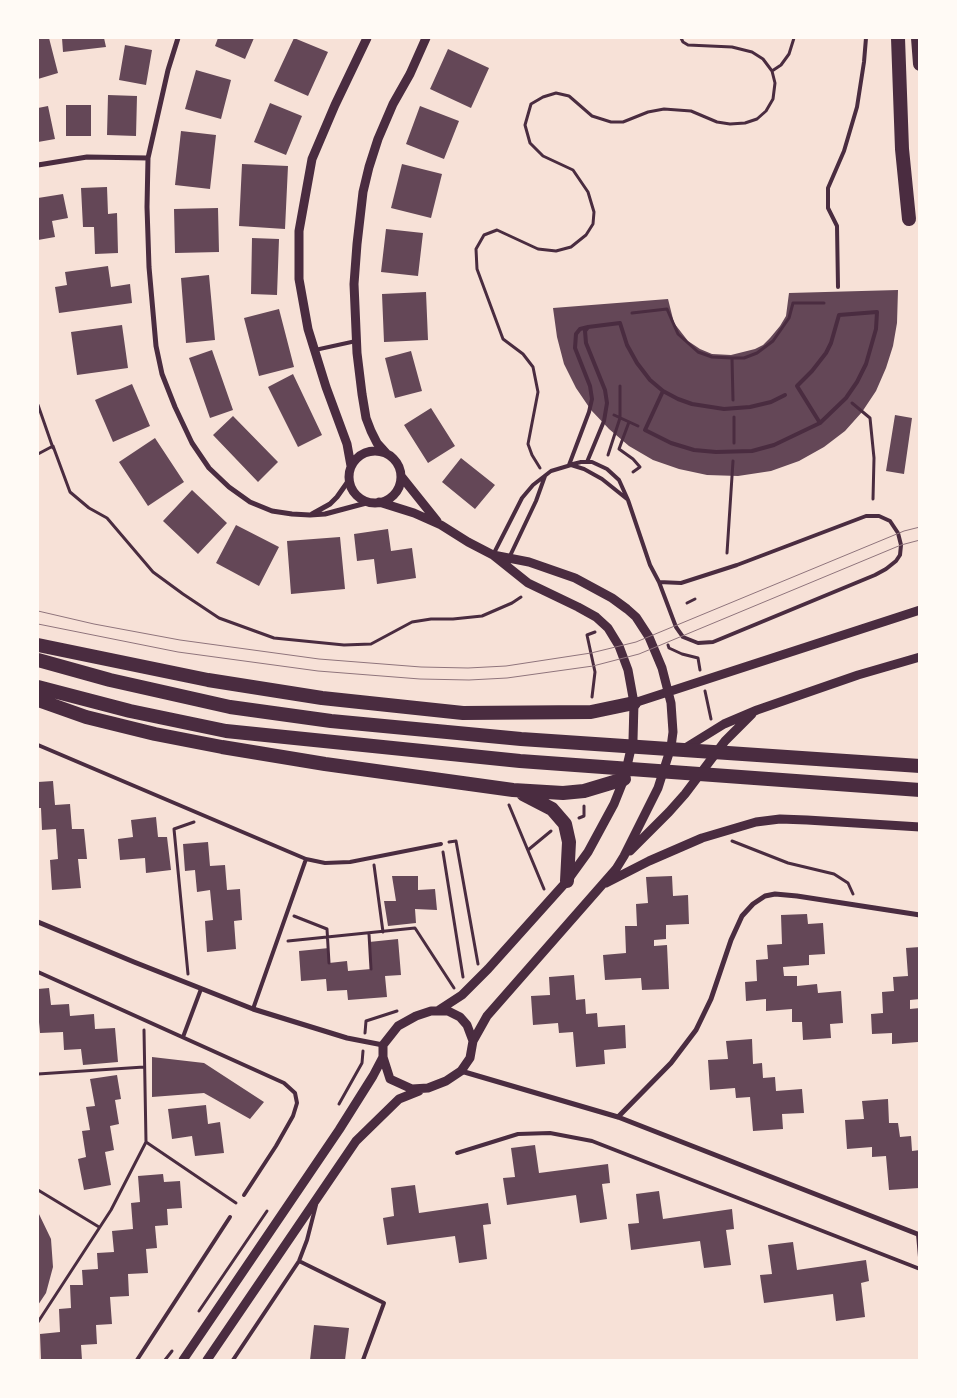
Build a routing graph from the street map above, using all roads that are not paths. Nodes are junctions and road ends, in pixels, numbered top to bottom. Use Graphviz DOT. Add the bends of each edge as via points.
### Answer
graph roads {
  1 [pos="178,38"];
  2 [pos="367,38"];
  3 [pos="426,38"];
  4 [pos="866,38"];
  5 [pos="898,38"];
  6 [pos="918,38"];
  7 [pos="920,64"];
  8 [pos="148,158"];
  9 [pos="38,165"];
  10 [pos="909,219"];
  11 [pos="838,288"];
  12 [pos="588,327"];
  13 [pos="356,341"];
  14 [pos="315,350"];
  15 [pos="663,391"];
  16 [pos="784,395"];
  17 [pos="820,423"];
  18 [pos="386,453"];
  19 [pos="587,462"];
  20 [pos="569,465"];
  21 [pos="351,466"];
  22 [pos="401,476"];
  23 [pos="545,476"];
  24 [pos="349,480"];
  25 [pos="628,500"];
  26 [pos="375,502"];
  27 [pos="310,515"];
  28 [pos="441,525"];
  29 [pos="493,555"];
  30 [pos="510,557"];
  31 [pos="506,566"];
  32 [pos="659,582"];
  33 [pos="920,610"];
  34 [pos="38,645"];
  35 [pos="920,657"];
  36 [pos="38,660"];
  37 [pos="38,687"];
  38 [pos="668,692"];
  39 [pos="38,700"];
  40 [pos="634,703"];
  41 [pos="757,710"];
  42 [pos="38,745"];
  43 [pos="668,758"];
  44 [pos="920,766"];
  45 [pos="624,779"];
  46 [pos="856,785"];
  47 [pos="920,790"];
  48 [pos="511,796"];
  49 [pos="920,800"];
  50 [pos="920,827"];
  51 [pos="442,844"];
  52 [pos="624,856"];
  53 [pos="306,859"];
  54 [pos="567,881"];
  55 [pos="600,887"];
  56 [pos="920,916"];
  57 [pos="38,922"];
  58 [pos="38,972"];
  59 [pos="201,989"];
  60 [pos="253,1009"];
  61 [pos="439,1010"];
  62 [pos="182,1037"];
  63 [pos="473,1041"];
  64 [pos="383,1045"];
  65 [pos="383,1056"];
  66 [pos="461,1071"];
  67 [pos="428,1088"];
  68 [pos="618,1118"];
  69 [pos="457,1153"];
  70 [pos="244,1195"];
  71 [pos="318,1198"];
  72 [pos="230,1217"];
  73 [pos="919,1234"];
  74 [pos="920,1257"];
  75 [pos="299,1261"];
  76 [pos="920,1269"];
  77 [pos="137,1360"];
  78 [pos="183,1360"];
  79 [pos="207,1360"];
  80 [pos="233,1360"];
  81 [pos="363,1360"];
  1 -- 8 [label="street"];
  2 -- 14 [label="street" via="312,159 300,222 299,279"];
  3 -- 13 [label="street" via="393,104 369,167 362,200 355,274"];
  4 -- 11 [label="lane" via="857,107 844,151 828,188 828,208 837,226"];
  5 -- 10 [label="highway" via="902,149"];
  6 -- 7 [label="highway"];
  8 -- 9 [label="street" via="87,157"];
  8 -- 27 [label="street" via="148,244 156,346 174,407 192,443 210,468 230,487 250,502 272,511"];
  12 -- 15 [label="lane" via="620,323 636,363"];
  12 -- 19 [label="lane" via="585,337 605,390 606,411"];
  12 -- 20 [label="lane" via="576,334 575,348 592,399"];
  13 -- 14 [label="lane"];
  13 -- 18 [label="street" via="366,418 377,443"];
  14 -- 21 [label="street" via="347,444"];
  15 -- 16 [label="lane" via="692,404 724,409 750,407"];
  15 -- 17 [label="lane" via="645,430 694,450 752,451"];
  17 -- 17 [label="lane" via="858,382 876,329 877,312 839,315 826,353 797,386"];
  18 -- 21 [label="street" via="364,453"];
  18 -- 22 [label="street" via="397,463"];
  19 -- 20 [label="lane"];
  19 -- 25 [label="lane" via="598,464 612,473 622,484"];
  20 -- 23 [label="lane" via="552,470"];
  20 -- 25 [label="lane" via="602,478"];
  21 -- 24 [label="street"];
  22 -- 26 [label="street" via="395,493 385,501"];
  22 -- 28 [label="street"];
  23 -- 29 [label="lane" via="533,484 522,498"];
  23 -- 30 [label="lane"];
  24 -- 26 [label="street" via="354,492 362,499"];
  24 -- 27 [label="street" via="330,504"];
  25 -- 32 [label="lane"];
  26 -- 27 [label="street"];
  26 -- 28 [label="street"];
  28 -- 29 [label="street"];
  29 -- 30 [label="street"];
  29 -- 31 [label="street"];
  30 -- 31 [label="lane"];
  30 -- 38 [label="street" via="575,578 628,609 649,637"];
  31 -- 40 [label="street" via="528,583 596,617 608,628 628,670"];
  32 -- 32 [label="lane" via="682,583 866,516 879,516 890,521 901,545 898,558 886,569 708,643 694,642 680,634"];
  33 -- 38 [label="street"];
  34 -- 40 [label="highway" via="208,680 322,698 454,712 591,712"];
  35 -- 41 [label="street"];
  36 -- 44 [label="highway" via="230,707 331,721"];
  37 -- 46 [label="highway" via="226,731 480,757"];
  38 -- 40 [label="street"];
  38 -- 43 [label="street" via="673,732"];
  39 -- 48 [label="highway" via="155,734"];
  40 -- 45 [label="street" via="633,740"];
  41 -- 43 [label="street" via="724,724"];
  41 -- 52 [label="street" via="725,741 669,812"];
  42 -- 53 [label="lane"];
  43 -- 45 [label="street"];
  43 -- 52 [label="street" via="652,802"];
  45 -- 48 [label="highway" via="584,791"];
  45 -- 54 [label="street" via="605,822"];
  46 -- 47 [label="highway"];
  46 -- 49 [label="highway"];
  48 -- 54 [label="highway" via="552,809 565,824 569,842"];
  50 -- 55 [label="street" via="780,819 756,822 716,833 649,861"];
  51 -- 53 [label="lane" via="350,862"];
  52 -- 55 [label="street"];
  53 -- 60 [label="lane"];
  54 -- 61 [label="street" via="477,980"];
  55 -- 63 [label="street" via="498,1003"];
  56 -- 68 [label="street" via="775,894 753,904 742,916 731,940 711,999 696,1030 671,1063"];
  57 -- 59 [label="street"];
  58 -- 62 [label="lane"];
  59 -- 60 [label="street"];
  59 -- 62 [label="lane"];
  60 -- 64 [label="street"];
  61 -- 63 [label="street" via="460,1017"];
  61 -- 64 [label="street" via="416,1016 398,1026"];
  62 -- 70 [label="lane" via="284,1083 296,1093 293,1116"];
  63 -- 66 [label="street" via="470,1058"];
  64 -- 65 [label="street"];
  65 -- 67 [label="street" via="390,1078 412,1089"];
  65 -- 78 [label="street" via="339,1130"];
  66 -- 67 [label="street"];
  66 -- 68 [label="street"];
  67 -- 71 [label="street" via="399,1098 379,1117 356,1141"];
  68 -- 73 [label="street"];
  69 -- 76 [label="lane" via="518,1134 550,1133 592,1141"];
  71 -- 75 [label="lane"];
  71 -- 79 [label="street"];
  72 -- 77 [label="lane"];
  73 -- 74 [label="lane"];
  75 -- 80 [label="lane"];
  75 -- 81 [label="lane" via="384,1304"];
}
